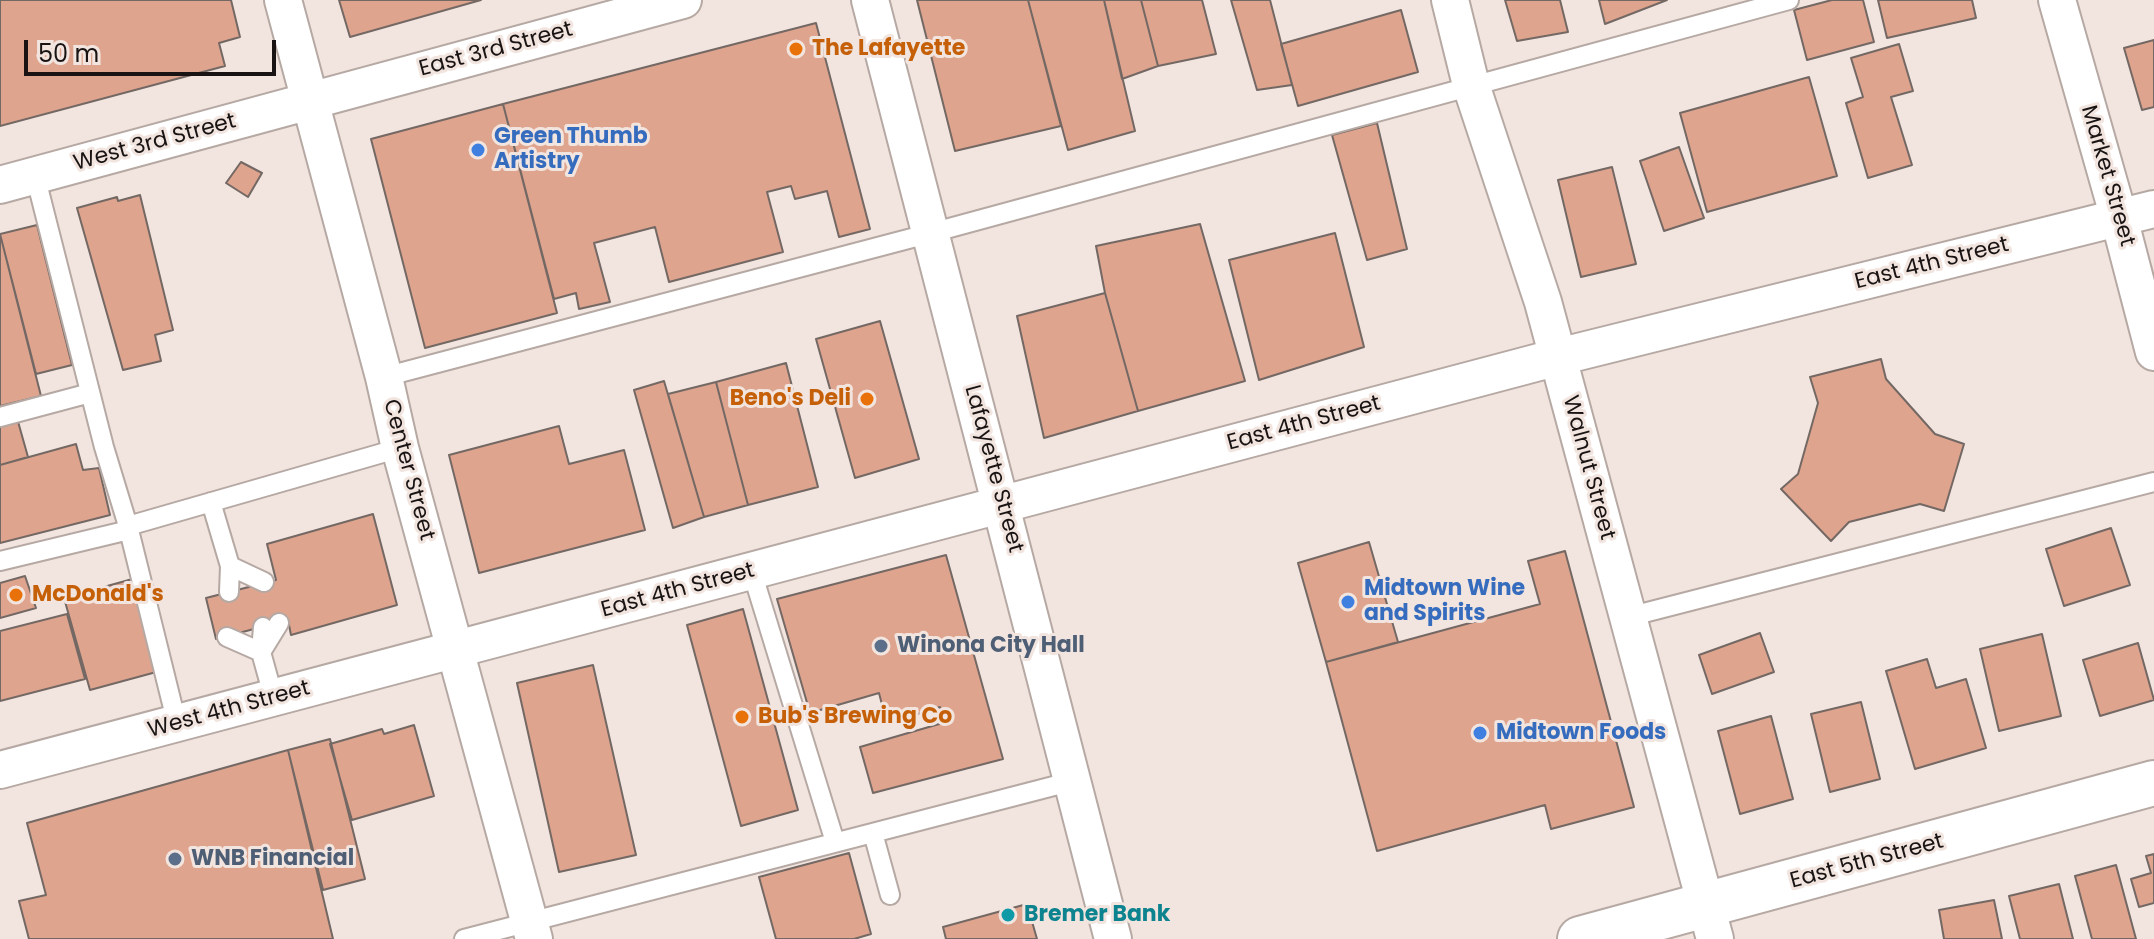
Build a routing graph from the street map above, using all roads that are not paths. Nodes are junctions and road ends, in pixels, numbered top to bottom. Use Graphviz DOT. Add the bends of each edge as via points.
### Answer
graph roads {
  1 [pos="283,0"];
  2 [pos="683,0"];
  3 [pos="870,0"];
  4 [pos="1450,0"];
  5 [pos="1789,0"];
  6 [pos="2057,0"];
  7 [pos="1471,85"];
  8 [pos="310,101"];
  9 [pos="35,175"];
  10 [pos="0,185"];
  11 [pos="2154,209"];
  12 [pos="2119,218"];
  13 [pos="931,233"];
  14 [pos="2154,352"];
  15 [pos="1558,357"];
  16 [pos="384,377"];
  17 [pos="90,393"];
  18 [pos="0,417"];
  19 [pos="400,448"];
  20 [pos="2154,482"];
  21 [pos="211,502"];
  22 [pos="1002,504"];
  23 [pos="129,528"];
  24 [pos="0,561"];
  25 [pos="230,566"];
  26 [pos="752,572"];
  27 [pos="256,585"];
  28 [pos="222,594"];
  29 [pos="1628,617"];
  30 [pos="271,625"];
  31 [pos="235,634"];
  32 [pos="457,651"];
  33 [pos="261,652"];
  34 [pos="274,699"];
  35 [pos="177,724"];
  36 [pos="0,770"];
  37 [pos="1073,781"];
  38 [pos="2154,783"];
  39 [pos="873,833"];
  40 [pos="835,842"];
  41 [pos="890,895"];
  42 [pos="1710,922"];
  43 [pos="532,930"];
  44 [pos="464,939"];
  45 [pos="1113,939"];
  46 [pos="1580,939"];
  1 -- 8 [label="street, Center Street"];
  2 -- 8 [label="street, East 3rd Street"];
  3 -- 13 [label="street, Lafayette Street"];
  4 -- 7 [label="street, Walnut Street"];
  5 -- 7 [label="lane"];
  6 -- 12 [label="street, Market Street"];
  7 -- 13 [label="lane"];
  7 -- 15 [label="street, Walnut Street"];
  8 -- 9 [label="street, West 3rd Street"];
  8 -- 16 [label="street, Center Street"];
  9 -- 10 [label="street, West 3rd Street"];
  9 -- 17 [label="lane"];
  11 -- 12 [label="street, East 4th Street"];
  12 -- 14 [label="street, Market Street"];
  12 -- 15 [label="street, East 4th Street"];
  13 -- 16 [label="lane"];
  13 -- 22 [label="street, Lafayette Street"];
  15 -- 22 [label="street, East 4th Street"];
  15 -- 29 [label="street, Walnut Street"];
  16 -- 19 [label="street, Center Street"];
  17 -- 18 [label="lane"];
  17 -- 23 [label="lane"];
  19 -- 21 [label="lane"];
  19 -- 32 [label="street, Center Street"];
  20 -- 29 [label="lane"];
  21 -- 23 [label="lane"];
  21 -- 25 [label="lane"];
  22 -- 26 [label="street, East 4th Street"];
  22 -- 37 [label="street, Lafayette Street"];
  23 -- 24 [label="lane"];
  23 -- 35 [label="lane"];
  25 -- 27 [label="lane"];
  25 -- 28 [label="lane"];
  26 -- 32 [label="street, East 4th Street"];
  26 -- 40 [label="lane"];
  29 -- 42 [label="street, Walnut Street"];
  30 -- 33 [label="lane"];
  31 -- 33 [label="lane"];
  32 -- 34 [label="street, West 4th Street"];
  32 -- 43 [label="street, Center Street"];
  33 -- 34 [label="lane"];
  34 -- 35 [label="street, West 4th Street"];
  35 -- 36 [label="street, West 4th Street"];
  37 -- 39 [label="lane"];
  37 -- 45 [label="street, Lafayette Street"];
  38 -- 42 [label="street, East 5th Street"];
  39 -- 40 [label="lane"];
  39 -- 41 [label="lane"];
  40 -- 43 [label="lane"];
  42 -- 46 [label="street, East 5th Street"];
  43 -- 44 [label="lane"];
}
